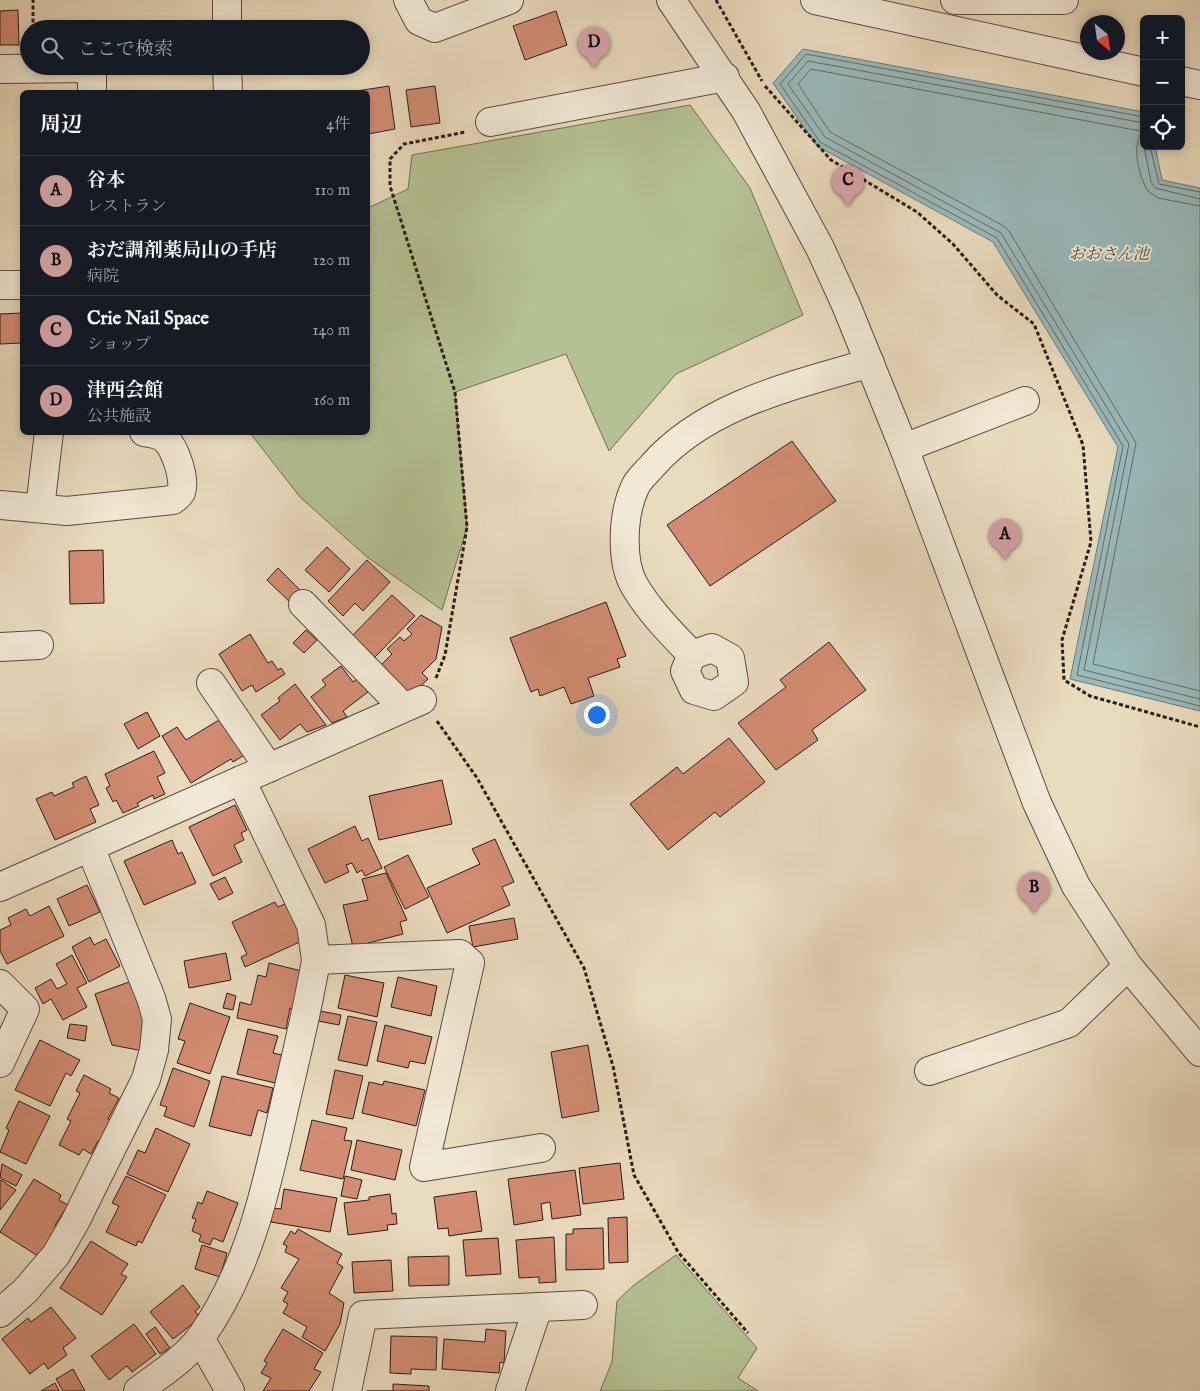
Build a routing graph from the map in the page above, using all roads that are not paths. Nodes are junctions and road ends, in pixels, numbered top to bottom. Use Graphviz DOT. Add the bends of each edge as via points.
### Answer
graph roads {
  1 [pos="227,0"];
  2 [pos="408,0"];
  3 [pos="509,0"];
  4 [pos="671,0"];
  5 [pos="815,0"];
  6 [pos="957,0"];
  7 [pos="1064,0"];
  8 [pos="227,20"];
  9 [pos="0,69"];
  10 [pos="20,69"];
  11 [pos="1140,71"];
  12 [pos="92,75"];
  13 [pos="227,75"];
  14 [pos="725,77"];
  15 [pos="1185,81"];
  16 [pos="1200,85"];
  17 [pos="92,90"];
  18 [pos="228,90"];
  19 [pos="490,122"];
  20 [pos="0,285"];
  21 [pos="20,285"];
  22 [pos="870,363"];
  23 [pos="1025,401"];
  24 [pos="49,435"];
  25 [pos="158,435"];
  26 [pos="904,448"];
  27 [pos="0,505"];
  28 [pos="40,508"];
  29 [pos="303,604"];
  30 [pos="39,645"];
  31 [pos="0,647"];
  32 [pos="692,655"];
  33 [pos="211,683"];
  34 [pos="269,768"];
  35 [pos="241,780"];
  36 [pos="90,847"];
  37 [pos="0,887"];
  38 [pos="316,960"];
  39 [pos="1128,966"];
  40 [pos="0,984"];
  41 [pos="1200,1052"];
  42 [pos="0,1063"];
  43 [pos="929,1071"];
  44 [pos="541,1148"];
  45 [pos="583,1305"];
  46 [pos="538,1307"];
  47 [pos="0,1313"];
  48 [pos="200,1338"];
  49 [pos="138,1391"];
  50 [pos="230,1391"];
  51 [pos="347,1391"];
  52 [pos="510,1391"];
  1 -- 8 [label="street"];
  2 -- 3 [label="street" via="419,21 435,28"];
  4 -- 14 [label="street"];
  5 -- 11 [label="street"];
  6 -- 7 [label="street"];
  9 -- 10 [label="street"];
  12 -- 17 [label="street"];
  13 -- 18 [label="street"];
  14 -- 19 [label="street"];
  14 -- 22 [label="street" via="779,169 820,248"];
  15 -- 16 [label="street"];
  20 -- 21 [label="street"];
  22 -- 26 [label="street"];
  22 -- 32 [label="street" via="778,390 738,406 664,452 636,484 626,512 624,539 633,583 660,622"];
  23 -- 26 [label="street"];
  24 -- 28 [label="street"];
  25 -- 28 [label="street" via="171,446 182,479 181,492 173,500 67,511"];
  26 -- 39 [label="street" via="1037,803 1076,886"];
  27 -- 28 [label="street"];
  29 -- 34 [label="street" via="413,704"];
  30 -- 31 [label="street"];
  33 -- 34 [label="street"];
  34 -- 35 [label="street"];
  35 -- 36 [label="street"];
  35 -- 38 [label="street" via="311,925"];
  36 -- 37 [label="street"];
  36 -- 47 [label="street" via="152,998 158,1019 154,1050 146,1079 75,1222 56,1254 25,1291"];
  38 -- 44 [label="street" via="460,954 470,962 424,1167"];
  38 -- 48 [label="street" via="266,1190 253,1232 219,1307"];
  39 -- 41 [label="street"];
  39 -- 43 [label="street" via="1069,1023"];
  40 -- 42 [label="street" via="26,1010"];
  45 -- 46 [label="street"];
  46 -- 51 [label="street" via="363,1315"];
  46 -- 52 [label="street"];
  48 -- 49 [label="street" via="174,1364"];
  48 -- 50 [label="street"];
}
